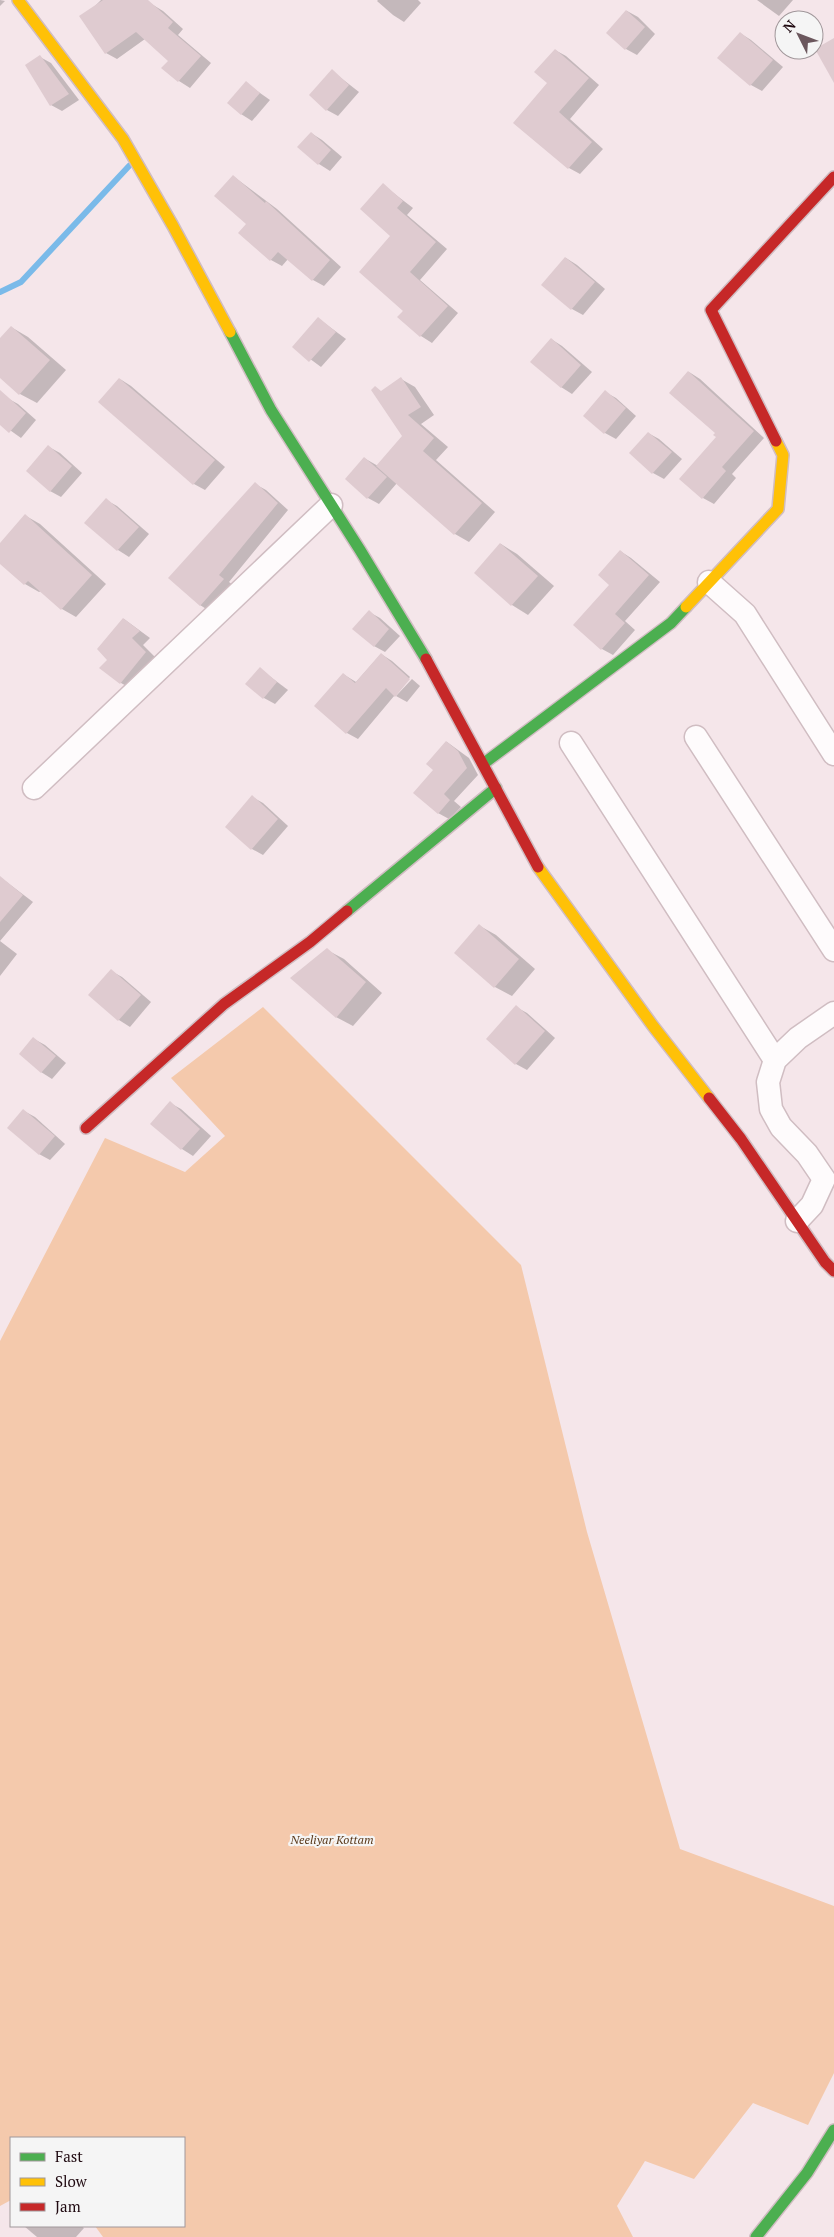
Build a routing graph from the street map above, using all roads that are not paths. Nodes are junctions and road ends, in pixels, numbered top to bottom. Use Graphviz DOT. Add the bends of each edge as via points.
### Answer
graph roads {
  1 [pos="18,0"];
  2 [pos="834,176"];
  3 [pos="331,505"];
  4 [pos="710,582"];
  5 [pos="696,737"];
  6 [pos="571,743"];
  7 [pos="834,754"];
  8 [pos="483,764"];
  9 [pos="34,788"];
  10 [pos="496,788"];
  11 [pos="834,950"];
  12 [pos="834,1013"];
  13 [pos="775,1060"];
  14 [pos="86,1128"];
  15 [pos="797,1221"];
  16 [pos="834,1271"];
  17 [pos="834,2130"];
  18 [pos="756,2237"];
  1 -- 3 [label="street" via="124,139 271,410"];
  2 -- 4 [label="street" via="712,310 783,455 778,509"];
  3 -- 8 [label="street" via="430,667"];
  3 -- 9 [label="street"];
  4 -- 7 [label="street" via="745,614"];
  4 -- 8 [label="street" via="671,623"];
  5 -- 11 [label="street"];
  6 -- 13 [label="street"];
  8 -- 10 [label="street"];
  10 -- 14 [label="street" via="310,942 224,1004"];
  10 -- 15 [label="street" via="538,866 653,1026 741,1139"];
  12 -- 13 [label="street" via="798,1038"];
  13 -- 15 [label="street" via="768,1082 771,1109 781,1127 807,1154 824,1179 812,1205"];
  15 -- 16 [label="street"];
  17 -- 18 [label="street" via="807,2173"];
}
